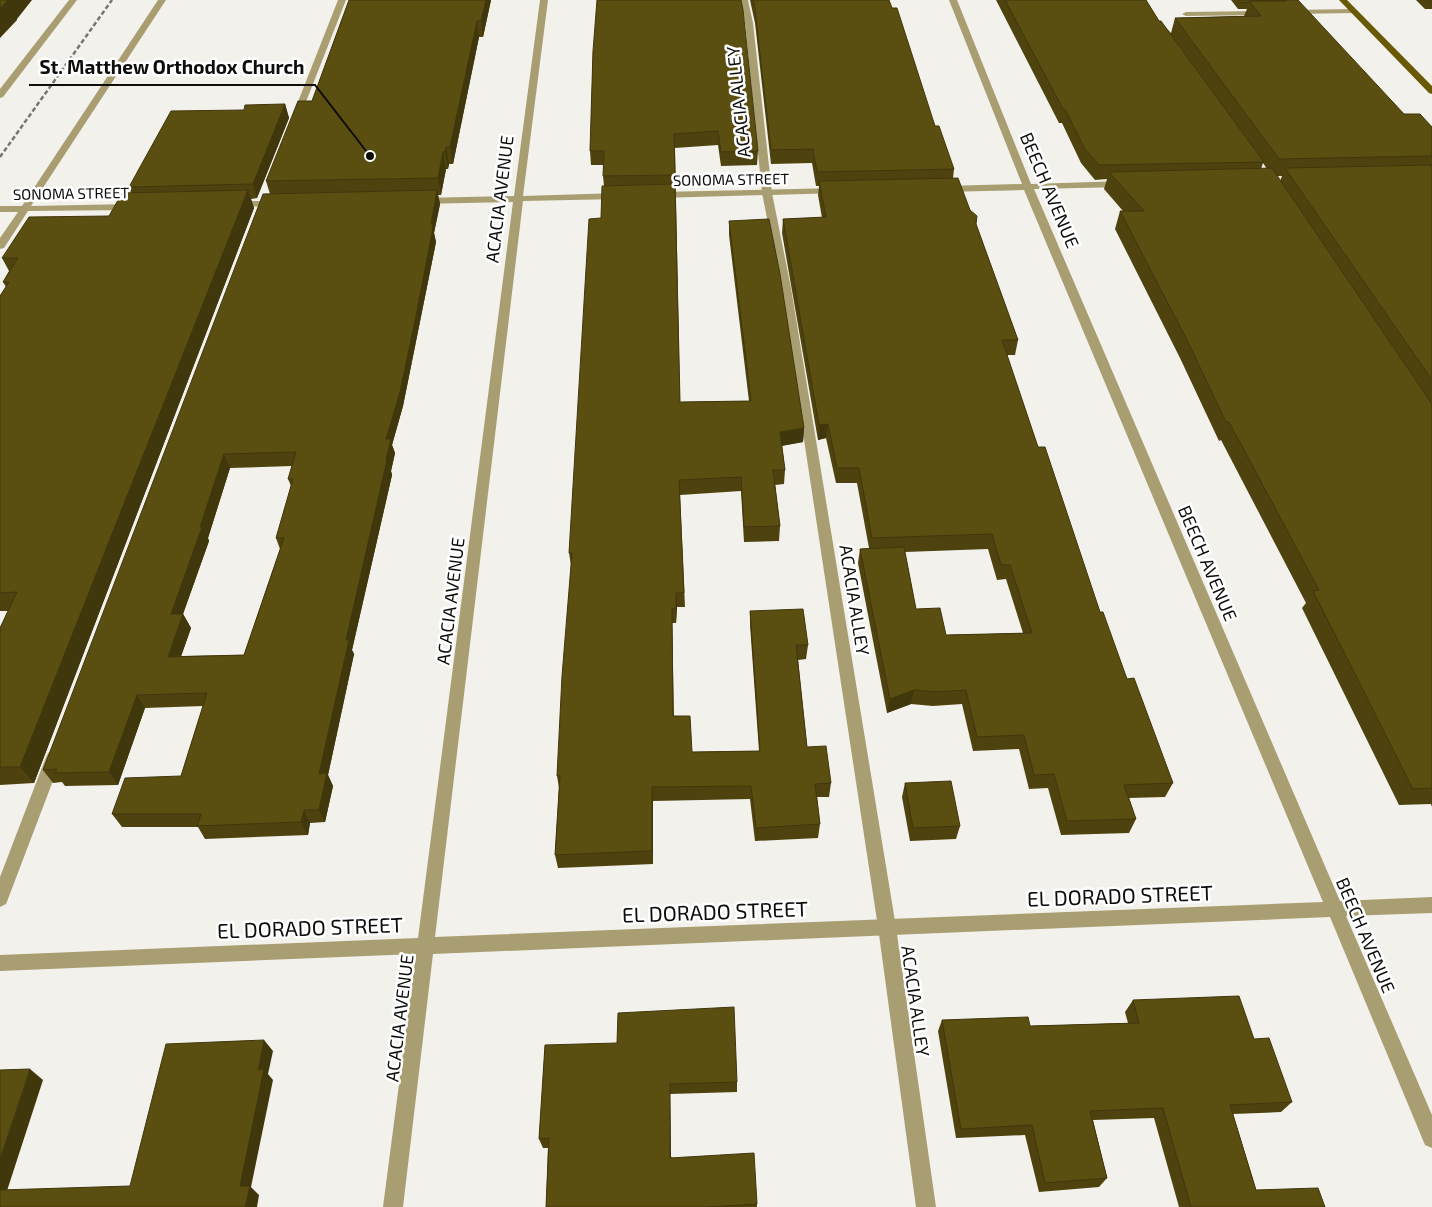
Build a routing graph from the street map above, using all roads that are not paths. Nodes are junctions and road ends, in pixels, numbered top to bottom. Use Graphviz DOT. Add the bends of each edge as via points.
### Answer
graph roads {
  1 [pos="73,0"];
  2 [pos="162,0"];
  3 [pos="342,0"];
  4 [pos="544,0"];
  5 [pos="744,0"];
  6 [pos="953,0"];
  7 [pos="1343,0"];
  8 [pos="1354,11"];
  9 [pos="1275,12"];
  10 [pos="1284,12"];
  11 [pos="1186,14"];
  12 [pos="1432,91"];
  13 [pos="0,95"];
  14 [pos="291,130"];
  15 [pos="1134,184"];
  16 [pos="1028,187"];
  17 [pos="932,189"];
  18 [pos="844,191"];
  19 [pos="767,193"];
  20 [pos="628,196"];
  21 [pos="648,196"];
  22 [pos="518,199"];
  23 [pos="410,201"];
  24 [pos="292,203"];
  25 [pos="223,205"];
  26 [pos="146,206"];
  27 [pos="0,209"];
  28 [pos="24,209"];
  29 [pos="0,246"];
  30 [pos="60,742"];
  31 [pos="0,899"];
  32 [pos="1432,905"];
  33 [pos="1335,909"];
  34 [pos="887,927"];
  35 [pos="427,945"];
  36 [pos="0,963"];
  37 [pos="1432,1138"];
  38 [pos="393,1207"];
  39 [pos="926,1207"];
  1 -- 13 [label="street"];
  2 -- 28 [label="street"];
  3 -- 14 [label="street"];
  4 -- 22 [label="street, ACACIA AVENUE"];
  5 -- 19 [label="street, ACACIA ALLEY"];
  6 -- 16 [label="street, BEECH AVENUE"];
  7 -- 8 [label="main road"];
  8 -- 10 [label="street"];
  8 -- 12 [label="main road"];
  9 -- 11 [label="street"];
  15 -- 16 [label="street"];
  16 -- 17 [label="street"];
  16 -- 33 [label="street, BEECH AVENUE"];
  18 -- 19 [label="street, SONOMA STREET"];
  19 -- 21 [label="street, SONOMA STREET"];
  19 -- 34 [label="street, ACACIA ALLEY" via="786,288"];
  20 -- 22 [label="street"];
  22 -- 23 [label="street"];
  22 -- 35 [label="street, ACACIA AVENUE"];
  24 -- 25 [label="street"];
  26 -- 28 [label="street, SONOMA STREET"];
  27 -- 28 [label="street, SONOMA STREET"];
  28 -- 29 [label="street"];
  30 -- 31 [label="street"];
  32 -- 33 [label="street, EL DORADO STREET"];
  33 -- 34 [label="street, EL DORADO STREET"];
  33 -- 37 [label="street, BEECH AVENUE"];
  34 -- 35 [label="street, EL DORADO STREET"];
  34 -- 39 [label="street, ACACIA ALLEY"];
  35 -- 36 [label="street, EL DORADO STREET"];
  35 -- 38 [label="street, ACACIA AVENUE"];
}
